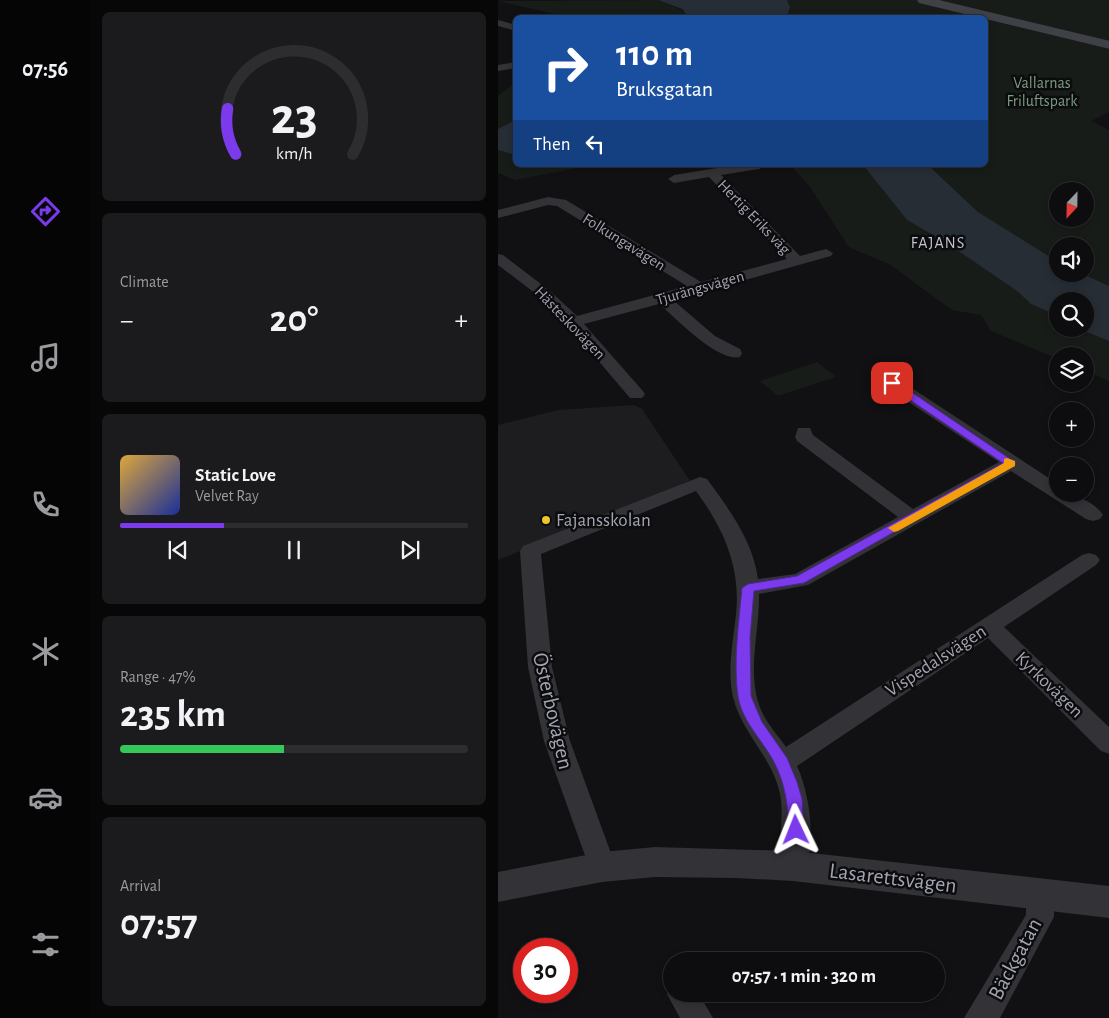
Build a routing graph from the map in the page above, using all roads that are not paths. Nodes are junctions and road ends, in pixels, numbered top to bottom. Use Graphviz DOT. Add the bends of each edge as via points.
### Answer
graph roads {
  1 [pos="923,0"];
  2 [pos="985,15"];
  3 [pos="988,16"];
  4 [pos="498,23"];
  5 [pos="513,27"];
  6 [pos="1110,45"];
  7 [pos="498,56"];
  8 [pos="513,64"];
  9 [pos="513,65"];
  10 [pos="498,68"];
  11 [pos="747,167"];
  12 [pos="712,173"];
  13 [pos="674,179"];
  14 [pos="498,214"];
  15 [pos="826,252"];
  16 [pos="498,258"];
  17 [pos="797,261"];
  18 [pos="698,287"];
  19 [pos="663,299"];
  20 [pos="574,322"];
  21 [pos="734,353"];
  22 [pos="892,383"];
  23 [pos="636,394"];
  24 [pos="804,432"];
  25 [pos="1011,463"];
  26 [pos="1049,487"];
  27 [pos="1074,502"];
  28 [pos="1093,514"];
  29 [pos="912,518"];
  30 [pos="1090,560"];
  31 [pos="748,588"];
  32 [pos="989,626"];
  33 [pos="1110,744"];
  34 [pos="782,762"];
  35 [pos="793,866"];
  36 [pos="602,867"];
  37 [pos="498,887"];
  38 [pos="1040,896"];
  39 [pos="1110,902"];
  40 [pos="687,1002"];
  41 [pos="987,1016"];
  42 [pos="697,1018"];
  1 -- 2 [label="main road"];
  3 -- 6 [label="main road"];
  4 -- 5 [label="street"];
  7 -- 8 [label="street"];
  9 -- 10 [label="street"];
  11 -- 12 [label="street, Hertig Eriks väg"];
  12 -- 13 [label="street, Hertig Eriks väg"];
  12 -- 17 [label="street, Hertig Eriks väg"];
  14 -- 18 [label="street, Folkungavägen" via="548,201 561,203"];
  15 -- 17 [label="street, Tjurängsvägen"];
  16 -- 20 [label="street, Hästeskovägen" via="545,294"];
  17 -- 18 [label="street, Tjurängsvägen"];
  18 -- 19 [label="street, Tjurängsvägen"];
  19 -- 20 [label="street, Tjurängsvägen"];
  19 -- 21 [label="street" via="708,339"];
  20 -- 23 [label="street, Hästeskovägen"];
  22 -- 25 [label="street"];
  24 -- 29 [label="street" via="804,437"];
  25 -- 26 [label="street"];
  25 -- 29 [label="street"];
  27 -- 28 [label="street"];
  29 -- 31 [label="street" via="800,580"];
  30 -- 32 [label="street, Vispedalsvägen"];
  31 -- 34 [label="street" via="743,637 745,696 755,724"];
  31 -- 36 [label="street, Österbovägen" via="741,552 723,513 700,483 530,551 540,667 556,742"];
  32 -- 33 [label="street, Kyrkovägen"];
  32 -- 34 [label="street, Vispedalsvägen"];
  34 -- 35 [label="street" via="795,799 797,817"];
  35 -- 36 [label="street, Lasarettsvägen" via="655,862"];
  35 -- 38 [label="street, Lasarettsvägen"];
  36 -- 37 [label="street, Lasarettsvägen"];
  38 -- 39 [label="street, Lasarettsvägen"];
  38 -- 41 [label="street, Bäckgatan" via="1040,917"];
  40 -- 42 [label="street"];
}
